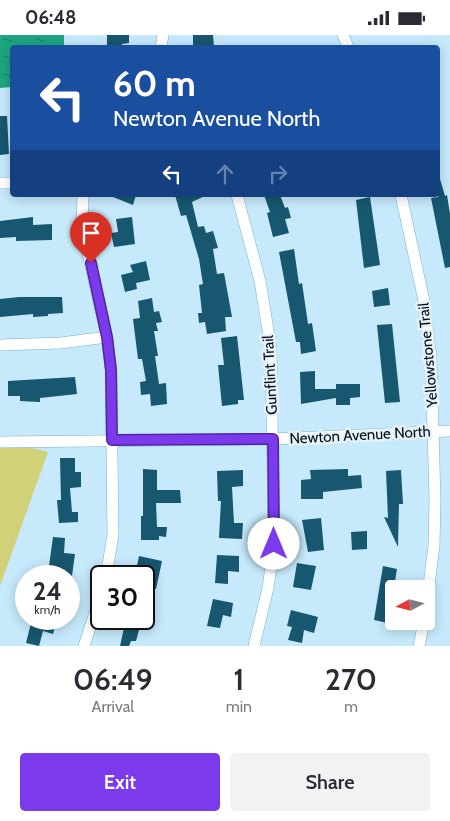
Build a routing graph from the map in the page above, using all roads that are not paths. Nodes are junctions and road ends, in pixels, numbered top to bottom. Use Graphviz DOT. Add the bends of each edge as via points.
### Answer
graph roads {
  1 [pos="83,197"];
  2 [pos="237,197"];
  3 [pos="401,197"];
  4 [pos="107,337"];
  5 [pos="0,345"];
  6 [pos="434,431"];
  7 [pos="450,431"];
  8 [pos="273,439"];
  9 [pos="112,440"];
  10 [pos="0,442"];
  11 [pos="108,565"];
  12 [pos="430,580"];
  13 [pos="90,628"];
  14 [pos="422,630"];
  15 [pos="84,646"];
  16 [pos="254,646"];
  17 [pos="419,646"];
  1 -- 4 [label="street" via="82,227"];
  2 -- 8 [label="street, Gunflint Trail" via="260,281 271,348"];
  3 -- 6 [label="street, Yellowstone Trail" via="424,301 431,358"];
  4 -- 5 [label="street" via="61,343"];
  4 -- 9 [label="street"];
  6 -- 7 [label="street, Newton Avenue North"];
  6 -- 8 [label="street, Newton Avenue North"];
  6 -- 12 [label="street, Yellowstone Trail" via="434,546"];
  8 -- 9 [label="street, Newton Avenue North"];
  8 -- 16 [label="street, Gunflint Trail" via="274,544 268,588"];
  9 -- 10 [label="street, Newton Avenue North"];
  9 -- 11 [label="street" via="113,535"];
  13 -- 15 [label="street"];
  14 -- 17 [label="street"];
}
